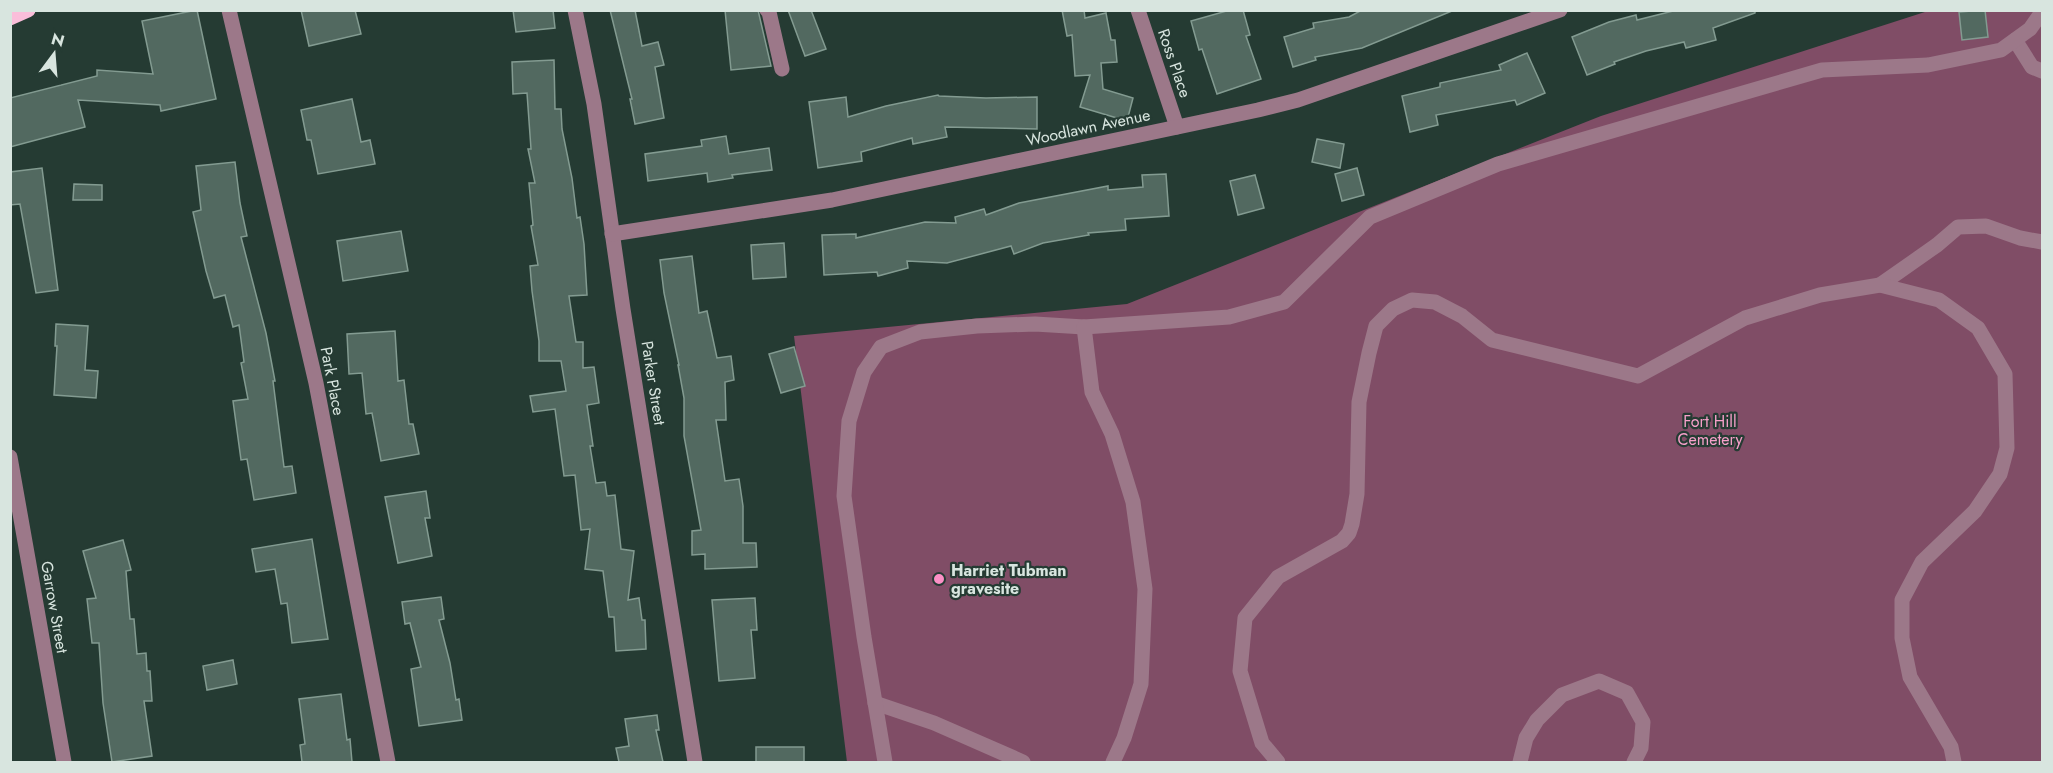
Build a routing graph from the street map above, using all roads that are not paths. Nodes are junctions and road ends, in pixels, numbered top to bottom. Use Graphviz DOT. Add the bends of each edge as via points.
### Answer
graph roads {
  1 [pos="28,10"];
  2 [pos="229,10"];
  3 [pos="575,10"];
  4 [pos="767,10"];
  5 [pos="1138,10"];
  6 [pos="1560,10"];
  7 [pos="2043,12"];
  8 [pos="10,18"];
  9 [pos="2015,40"];
  10 [pos="782,69"];
  11 [pos="2043,71"];
  12 [pos="1177,127"];
  13 [pos="612,234"];
  14 [pos="2043,242"];
  15 [pos="1880,285"];
  16 [pos="1084,327"];
  17 [pos="10,457"];
  18 [pos="875,703"];
  19 [pos="64,762"];
  20 [pos="388,762"];
  21 [pos="695,762"];
  22 [pos="885,762"];
  23 [pos="1023,762"];
  24 [pos="1113,762"];
  25 [pos="1278,762"];
  26 [pos="1520,762"];
  27 [pos="1634,762"];
  28 [pos="1954,762"];
  1 -- 8 [label="main road"];
  2 -- 20 [label="street, Park Place" via="316,383"];
  3 -- 13 [label="street, Parker Street" via="594,104"];
  4 -- 10 [label="street"];
  5 -- 12 [label="street, Ross Place"];
  6 -- 12 [label="street, Woodlawn Avenue" via="1298,100"];
  7 -- 9 [label="street"];
  9 -- 11 [label="street" via="2032,67"];
  9 -- 16 [label="street" via="2001,50 1928,65 1822,70 1498,164 1370,218 1284,302 1229,317"];
  12 -- 13 [label="street, Woodlawn Avenue" via="832,200"];
  13 -- 21 [label="street, Parker Street"];
  14 -- 15 [label="street" via="1986,226 1958,227"];
  15 -- 25 [label="street" via="1820,295 1745,318 1638,376 1492,340 1462,316 1435,302 1412,300 1393,309 1376,326 1359,402 1357,494 1349,533 1342,541 1278,577 1245,618 1240,671 1262,743"];
  15 -- 28 [label="street" via="1939,300 1978,328 2005,374 2007,448 2000,474 1975,512 1922,562 1902,600 1902,639 1910,677 1951,747"];
  16 -- 18 [label="street" via="1035,324 920,332 882,346 864,372 849,421 844,496"];
  16 -- 24 [label="street" via="1092,392 1112,434 1133,502 1145,589 1141,684"];
  17 -- 19 [label="street, Garrow Street"];
  18 -- 22 [label="street"];
  18 -- 23 [label="street" via="934,723"];
  26 -- 27 [label="street" via="1526,738 1537,720 1562,695 1599,681 1627,693 1644,722 1641,748"];
}
